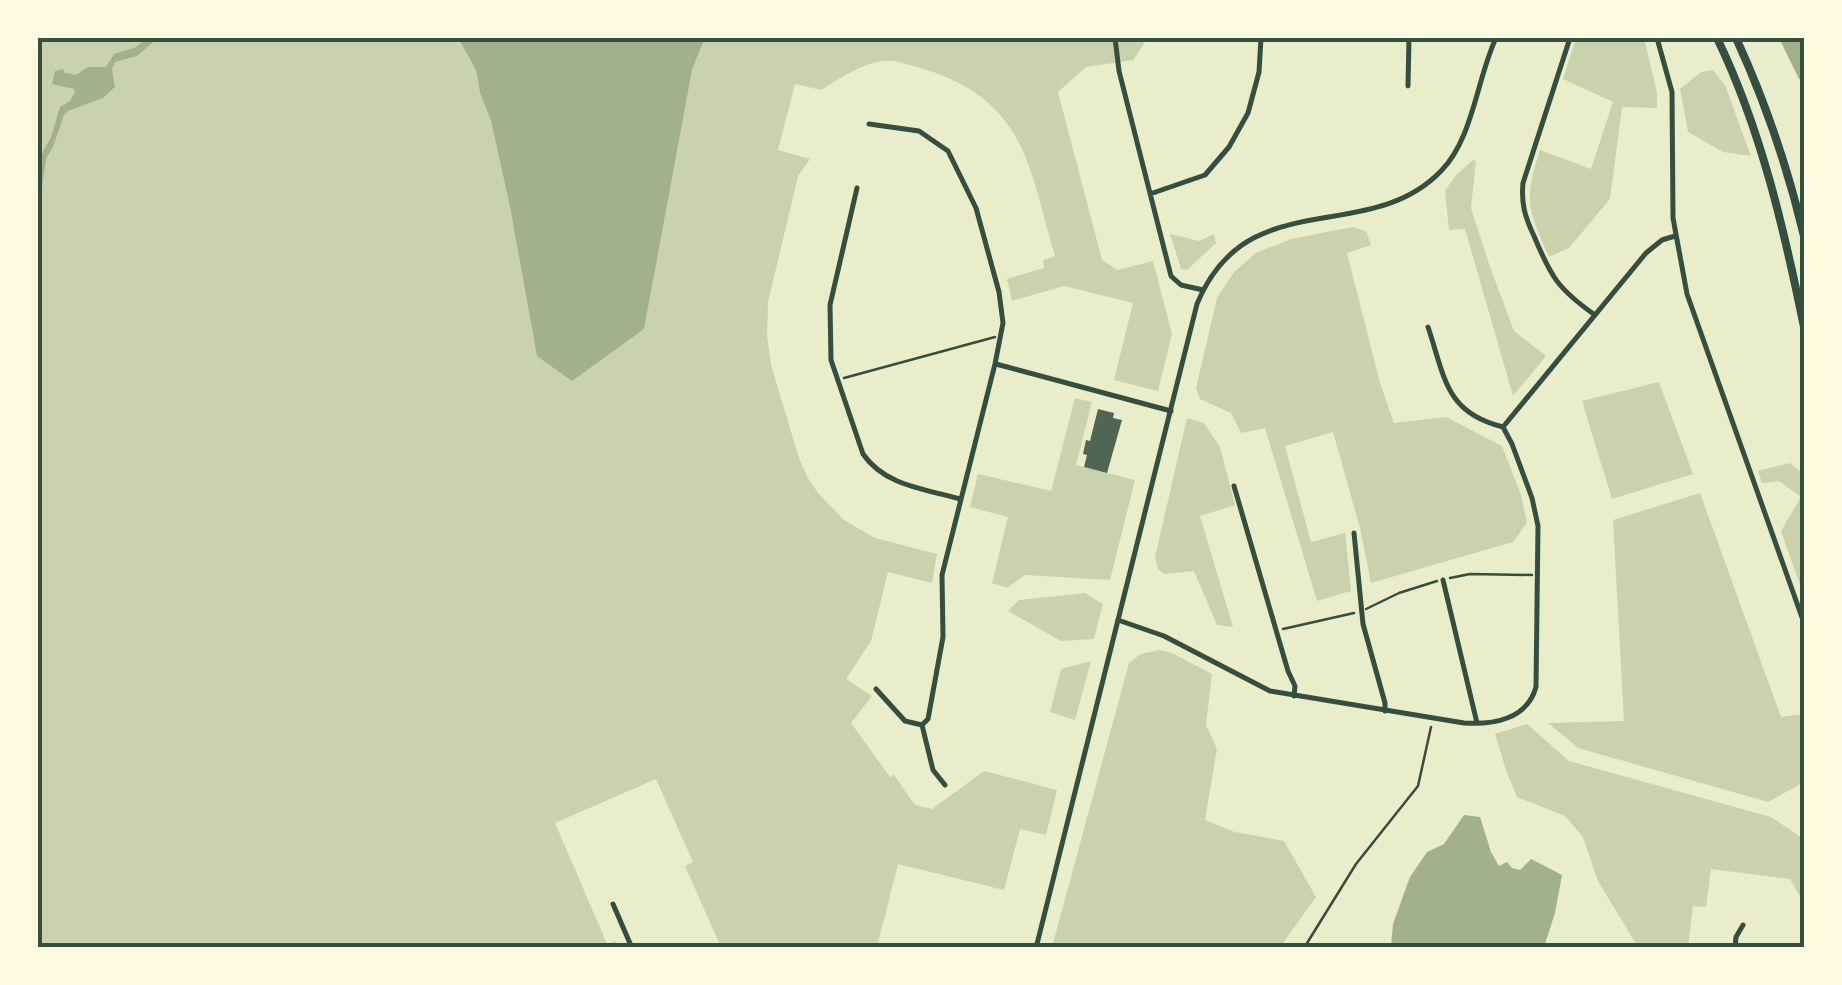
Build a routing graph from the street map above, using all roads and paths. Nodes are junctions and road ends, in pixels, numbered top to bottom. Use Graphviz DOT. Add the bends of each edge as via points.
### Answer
graph roads {
  1 [pos="1114,38"];
  2 [pos="1261,38"];
  3 [pos="1409,38"];
  4 [pos="1496,38"];
  5 [pos="1570,38"];
  6 [pos="1657,38"];
  7 [pos="1717,38"];
  8 [pos="1736,38"];
  9 [pos="1408,86"];
  10 [pos="869,124"];
  11 [pos="857,188"];
  12 [pos="1150,194"];
  13 [pos="1675,236"];
  14 [pos="1804,236"];
  15 [pos="1203,290"];
  16 [pos="1595,315"];
  17 [pos="1428,326"];
  18 [pos="1804,327"];
  19 [pos="1001,338"];
  20 [pos="996,364"];
  21 [pos="838,380"];
  22 [pos="1172,412"];
  23 [pos="1503,427"];
  24 [pos="1234,486"];
  25 [pos="960,499"];
  26 [pos="1354,533"];
  27 [pos="1538,576"];
  28 [pos="1442,580"];
  29 [pos="1362,610"];
  30 [pos="1118,620"];
  31 [pos="1804,623"];
  32 [pos="1277,631"];
  33 [pos="876,689"];
  34 [pos="1294,696"];
  35 [pos="1385,711"];
  36 [pos="1431,724"];
  37 [pos="1477,724"];
  38 [pos="922,725"];
  39 [pos="945,786"];
  40 [pos="614,904"];
  41 [pos="1743,925"];
  42 [pos="632,948"];
  43 [pos="1036,948"];
  44 [pos="1304,948"];
  45 [pos="1735,948"];
  1 -- 12 [label="street"];
  2 -- 12 [label="street" via="1248,113 1228,146 1205,175"];
  3 -- 9 [label="street"];
  4 -- 15 [label="street" via="1460,145 1431,181 1387,204 1265,232 1218,265"];
  5 -- 16 [label="street" via="1521,202 1549,272"];
  6 -- 13 [label="street" via="1672,92"];
  7 -- 18 [label="highway" via="1778,208"];
  8 -- 14 [label="highway"];
  10 -- 19 [label="street" via="919,131 948,151 976,208 999,292"];
  11 -- 21 [label="street" via="830,305"];
  12 -- 15 [label="street" via="1172,276"];
  13 -- 16 [label="street" via="1646,253"];
  13 -- 31 [label="street" via="1687,294"];
  15 -- 22 [label="street"];
  16 -- 23 [label="street"];
  17 -- 23 [label="street" via="1456,403 1470,416"];
  19 -- 20 [label="street"];
  19 -- 21 [label="path"];
  20 -- 22 [label="street"];
  20 -- 25 [label="street"];
  21 -- 25 [label="street" via="871,466 888,479"];
  22 -- 30 [label="street"];
  23 -- 27 [label="street" via="1536,513"];
  24 -- 32 [label="street"];
  25 -- 38 [label="street" via="942,575 943,637"];
  26 -- 29 [label="street"];
  27 -- 28 [label="path"];
  27 -- 37 [label="street" via="1534,697 1510,718"];
  28 -- 29 [label="path"];
  28 -- 37 [label="street"];
  29 -- 32 [label="path"];
  29 -- 35 [label="street"];
  30 -- 34 [label="street"];
  30 -- 43 [label="street"];
  32 -- 34 [label="street"];
  33 -- 38 [label="street" via="905,721"];
  34 -- 35 [label="street"];
  35 -- 37 [label="street"];
  36 -- 44 [label="path" via="1418,786 1356,864"];
  38 -- 39 [label="street" via="933,770"];
  40 -- 42 [label="street"];
  41 -- 45 [label="street"];
}
